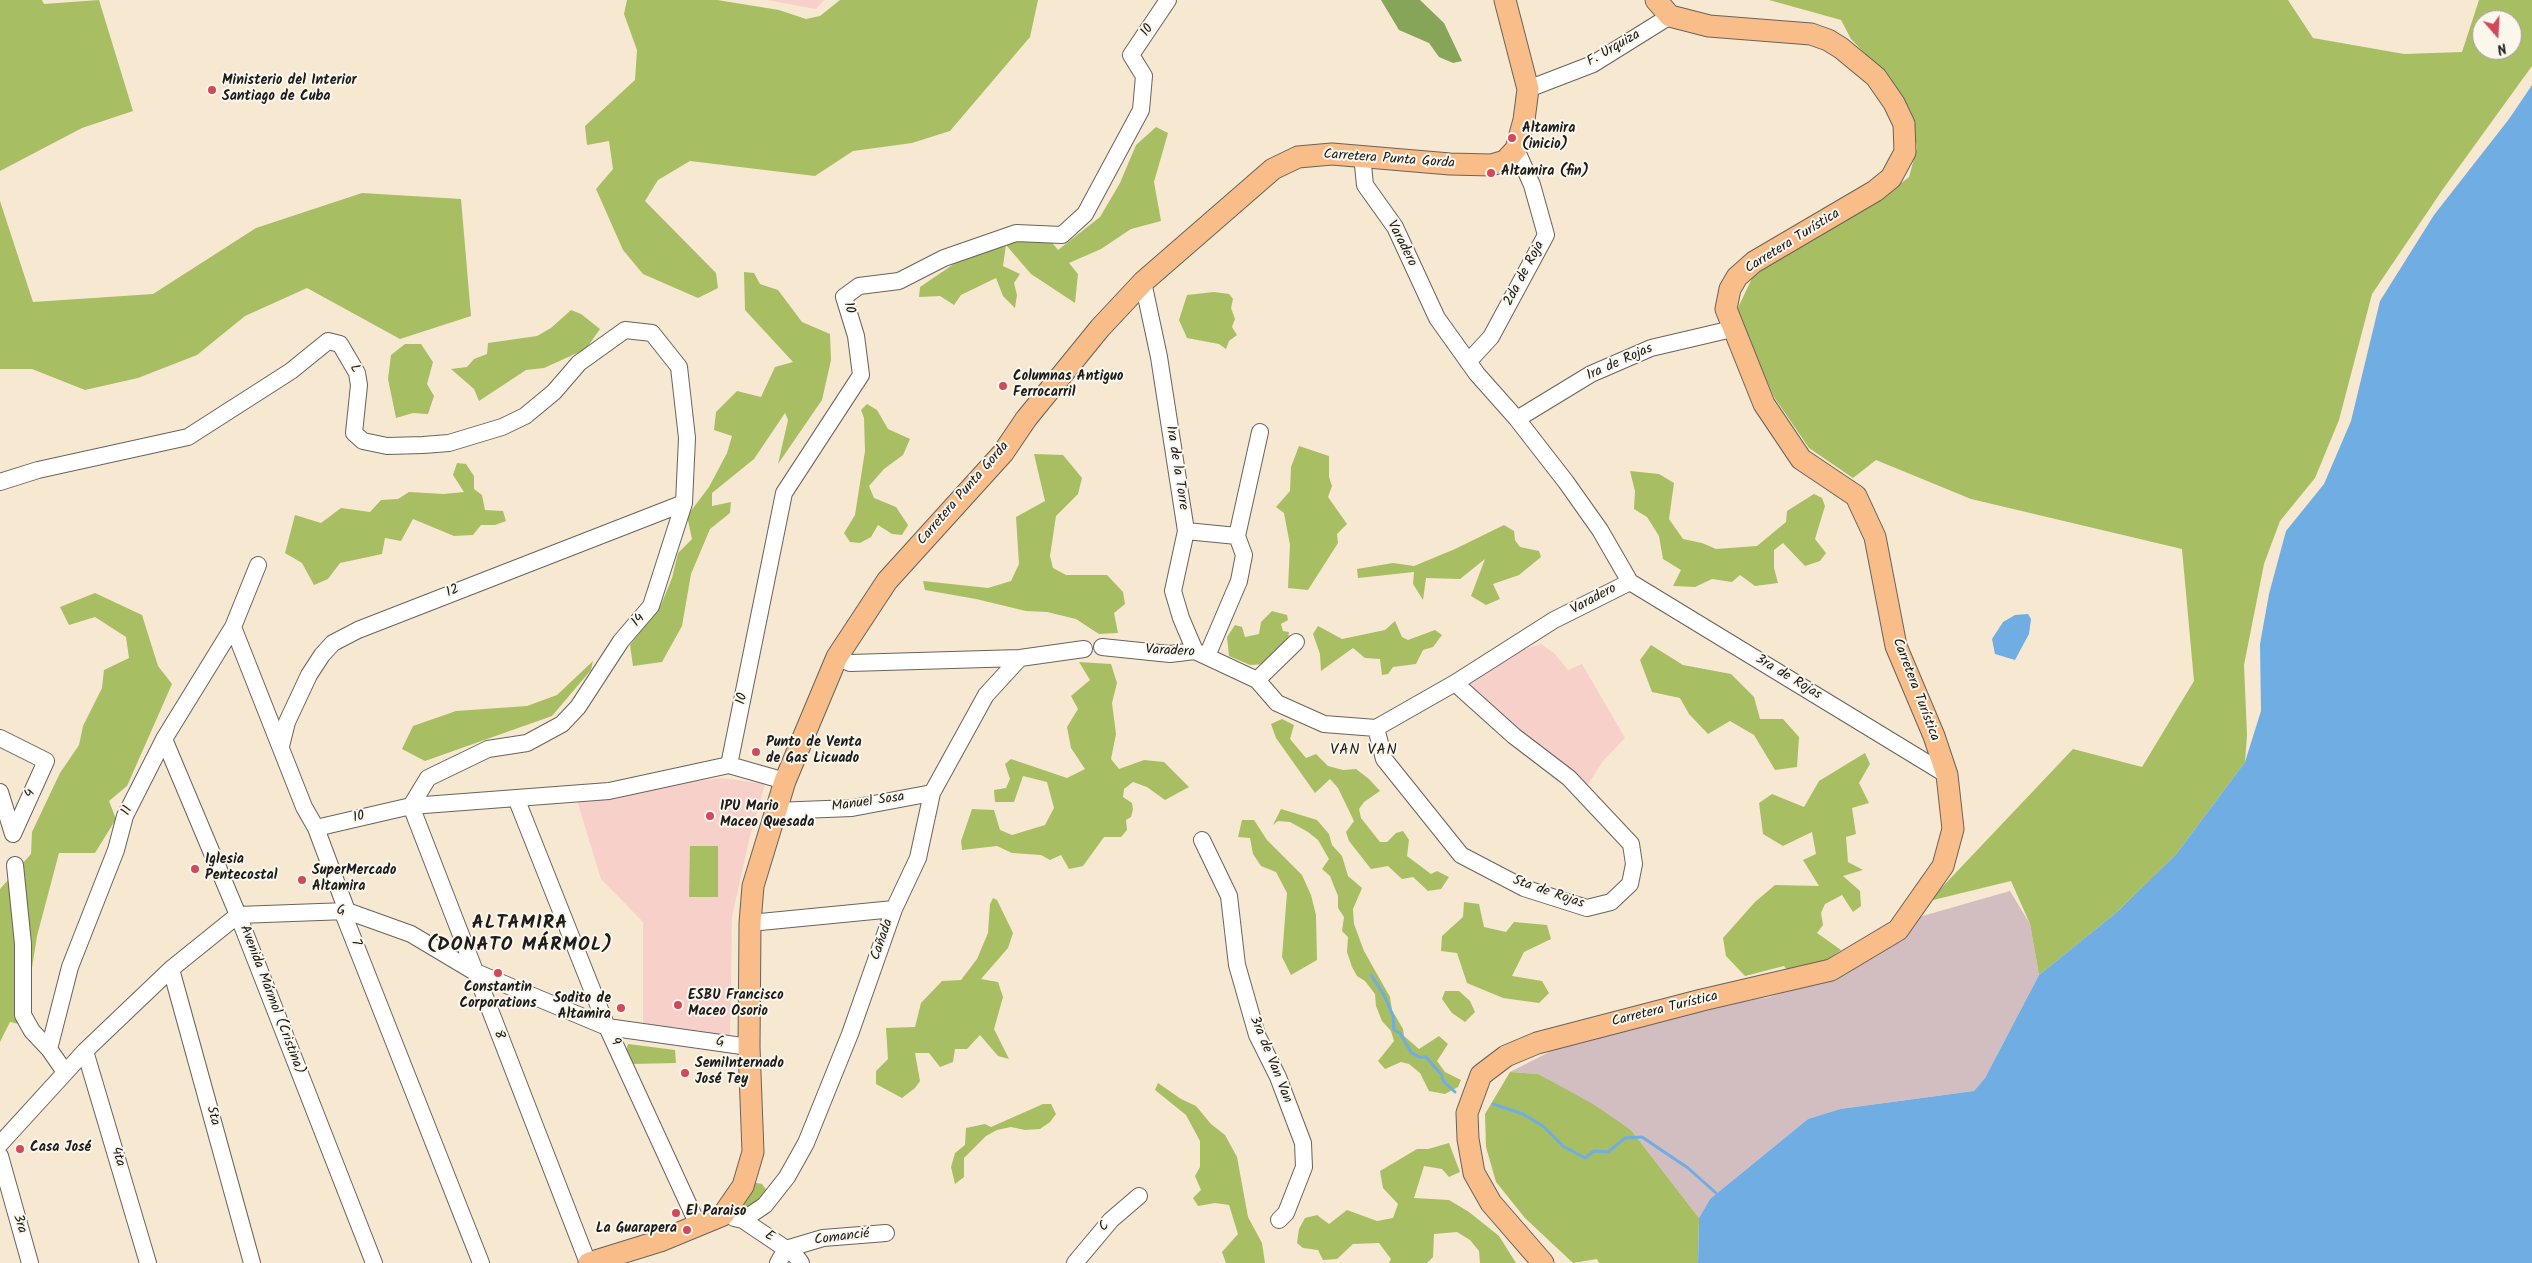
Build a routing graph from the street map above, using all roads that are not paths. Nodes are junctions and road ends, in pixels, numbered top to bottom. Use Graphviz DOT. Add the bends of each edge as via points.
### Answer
graph roads {
  1 [pos="1168,0"];
  2 [pos="1505,0"];
  3 [pos="1663,8"];
  4 [pos="1528,90"];
  5 [pos="1516,149"];
  6 [pos="1362,155"];
  7 [pos="1143,282"];
  8 [pos="1732,329"];
  9 [pos="652,333"];
  10 [pos="1468,362"];
  11 [pos="1517,419"];
  12 [pos="1260,432"];
  13 [pos="0,482"];
  14 [pos="684,503"];
  15 [pos="1186,531"];
  16 [pos="1237,536"];
  17 [pos="258,565"];
  18 [pos="1630,582"];
  19 [pos="233,627"];
  20 [pos="1296,642"];
  21 [pos="1102,647"];
  22 [pos="1084,649"];
  23 [pos="1201,653"];
  24 [pos="837,657"];
  25 [pos="1020,658"];
  26 [pos="1257,680"];
  27 [pos="1455,683"];
  28 [pos="1376,728"];
  29 [pos="0,738"];
  30 [pos="164,740"];
  31 [pos="280,746"];
  32 [pos="729,765"];
  33 [pos="1947,775"];
  34 [pos="785,781"];
  35 [pos="0,792"];
  36 [pos="932,793"];
  37 [pos="516,798"];
  38 [pos="411,806"];
  39 [pos="775,812"];
  40 [pos="316,828"];
  41 [pos="1202,840"];
  42 [pos="15,865"];
  43 [pos="894,909"];
  44 [pos="347,911"];
  45 [pos="238,915"];
  46 [pos="750,924"];
  47 [pos="171,969"];
  48 [pos="473,971"];
  49 [pos="607,1027"];
  50 [pos="749,1047"];
  51 [pos="49,1049"];
  52 [pos="85,1051"];
  53 [pos="65,1072"];
  54 [pos="0,1144"];
  55 [pos="0,1156"];
  56 [pos="1139,1196"];
  57 [pos="733,1218"];
  58 [pos="1280,1220"];
  59 [pos="698,1225"];
  60 [pos="886,1233"];
  61 [pos="660,1242"];
  62 [pos="782,1256"];
  63 [pos="30,1263"];
  64 [pos="148,1263"];
  65 [pos="252,1263"];
  66 [pos="374,1263"];
  67 [pos="481,1263"];
  68 [pos="588,1263"];
  69 [pos="651,1263"];
  70 [pos="801,1263"];
  71 [pos="1075,1263"];
  72 [pos="1543,1263"];
  1 -- 32 [label="street, 10" via="1131,55 1144,76 1141,110 1085,214 1062,235 1016,233 944,258 899,281 860,286 844,297 856,336 861,375 784,493"];
  2 -- 4 [label="main road"];
  3 -- 4 [label="street, F. Urquiza" via="1593,64"];
  3 -- 8 [label="main road, Carretera Turística" via="1709,26 1811,34 1828,40 1876,77 1904,124 1905,152 1891,178 1875,191 1754,262 1738,276 1730,289 1726,310"];
  4 -- 5 [label="main road"];
  5 -- 6 [label="main road, Carretera Punta Gorda" via="1505,161 1492,165"];
  5 -- 10 [label="street, 2da de Roja" via="1532,185 1546,235 1491,337"];
  6 -- 7 [label="main road, Carretera Punta Gorda" via="1298,157 1273,168"];
  6 -- 10 [label="street, Varadero" via="1365,185 1394,227 1437,318"];
  7 -- 15 [label="street, 1ra de la Torre" via="1159,357"];
  7 -- 24 [label="main road, Carretera Punta Gorda" via="1026,419 1003,453 886,581"];
  8 -- 11 [label="street, 1ra de Rojas" via="1651,348 1591,374"];
  8 -- 33 [label="main road, Carretera Turística" via="1764,404 1801,459 1856,496 1875,537 1896,646"];
  9 -- 13 [label="street, L" via="625,330 579,363 554,392 510,424 476,437 423,446 387,446 363,441 354,433 359,385 357,373 340,344 328,340 291,370 188,437 38,470"];
  9 -- 14 [label="street, 14" via="679,367 687,438"];
  10 -- 11 [label="street, Varadero"];
  11 -- 18 [label="street, Varadero" via="1600,530"];
  12 -- 16 [label="street"];
  14 -- 31 [label="street, 12" via="376,623 333,643 309,675 287,722"];
  14 -- 38 [label="street, 14" via="651,606 621,641 578,707 562,724 527,743 488,748 428,778"];
  15 -- 16 [label="street"];
  15 -- 23 [label="street, 1ra de la Torre" via="1174,591 1181,618"];
  16 -- 23 [label="street" via="1244,555 1239,582"];
  17 -- 19 [label="street, 11"];
  18 -- 27 [label="street, Varadero" via="1554,620"];
  18 -- 33 [label="street, 3ra de Rojas"];
  19 -- 30 [label="street, 11"];
  19 -- 31 [label="street, 7"];
  20 -- 26 [label="street"];
  21 -- 23 [label="street, Varadero" via="1170,654"];
  22 -- 25 [label="street"];
  23 -- 26 [label="street, Varadero"];
  24 -- 25 [label="street" via="850,663"];
  24 -- 34 [label="main road, Carretera Punta Gorda"];
  25 -- 36 [label="street, Cañada" via="986,695"];
  26 -- 28 [label="street, Varadero" via="1277,703 1324,724"];
  27 -- 28 [label="street, Varadero"];
  27 -- 28 [label="street, 5ta de Rojas" via="1514,736 1569,778 1631,844 1634,864 1630,884 1611,902 1587,908 1524,888 1461,855 1384,759"];
  29 -- 35 [label="street, 4" via="46,761 13,834"];
  30 -- 45 [label="street, Avenida Mármol (Cristina)"];
  30 -- 51 [label="street, 11" via="125,816 116,850 70,967"];
  31 -- 40 [label="street, 7" via="304,807"];
  32 -- 34 [label="street, 10"];
  32 -- 37 [label="street, 10" via="609,790"];
  33 -- 72 [label="main road, Carretera Turística" via="1953,829 1943,866 1898,930 1831,970 1537,1043 1506,1056 1481,1075 1468,1113 1468,1139 1474,1173 1491,1203"];
  34 -- 39 [label="main road, Carretera Punta Gorda"];
  36 -- 39 [label="street, Manuel Sosa" via="852,808"];
  36 -- 43 [label="street, Cañada" via="918,858"];
  37 -- 38 [label="street, 10"];
  37 -- 49 [label="street, 9"];
  38 -- 40 [label="street, 10"];
  38 -- 48 [label="street, 8"];
  39 -- 46 [label="main road, Carretera Punta Gorda" via="753,886"];
  40 -- 44 [label="street, 7"];
  41 -- 58 [label="street, 3ra de Van Van" via="1229,896 1237,965 1257,1036 1278,1077 1304,1143 1304,1167 1286,1213"];
  42 -- 51 [label="street" via="23,944 23,1015 32,1031"];
  43 -- 46 [label="street"];
  43 -- 57 [label="street, Cañada" via="850,1034 806,1143 787,1177 765,1205"];
  44 -- 45 [label="street, G"];
  44 -- 48 [label="street, G" via="411,934"];
  44 -- 67 [label="street, 7" via="343,914"];
  45 -- 47 [label="street"];
  45 -- 66 [label="street, Avenida Mármol (Cristina)"];
  46 -- 50 [label="main road, Carretera Punta Gorda"];
  47 -- 52 [label="street"];
  47 -- 65 [label="street, 5ta"];
  48 -- 49 [label="street, G"];
  48 -- 68 [label="street, 8"];
  49 -- 50 [label="street, G"];
  49 -- 59 [label="street, 9"];
  50 -- 57 [label="main road, Carretera Punta Gorda" via="753,1152"];
  51 -- 53 [label="street"];
  52 -- 53 [label="street"];
  52 -- 64 [label="street, 4ta"];
  53 -- 54 [label="street"];
  55 -- 63 [label="street, 3ra"];
  56 -- 71 [label="street, C" via="1111,1220"];
  57 -- 59 [label="main road"];
  57 -- 62 [label="street, E"];
  59 -- 61 [label="main road"];
  60 -- 62 [label="street, Comancié" via="823,1238"];
  61 -- 68 [label="main road"];
  61 -- 69 [label="main road"];
  62 -- 70 [label="street, E"];
}
